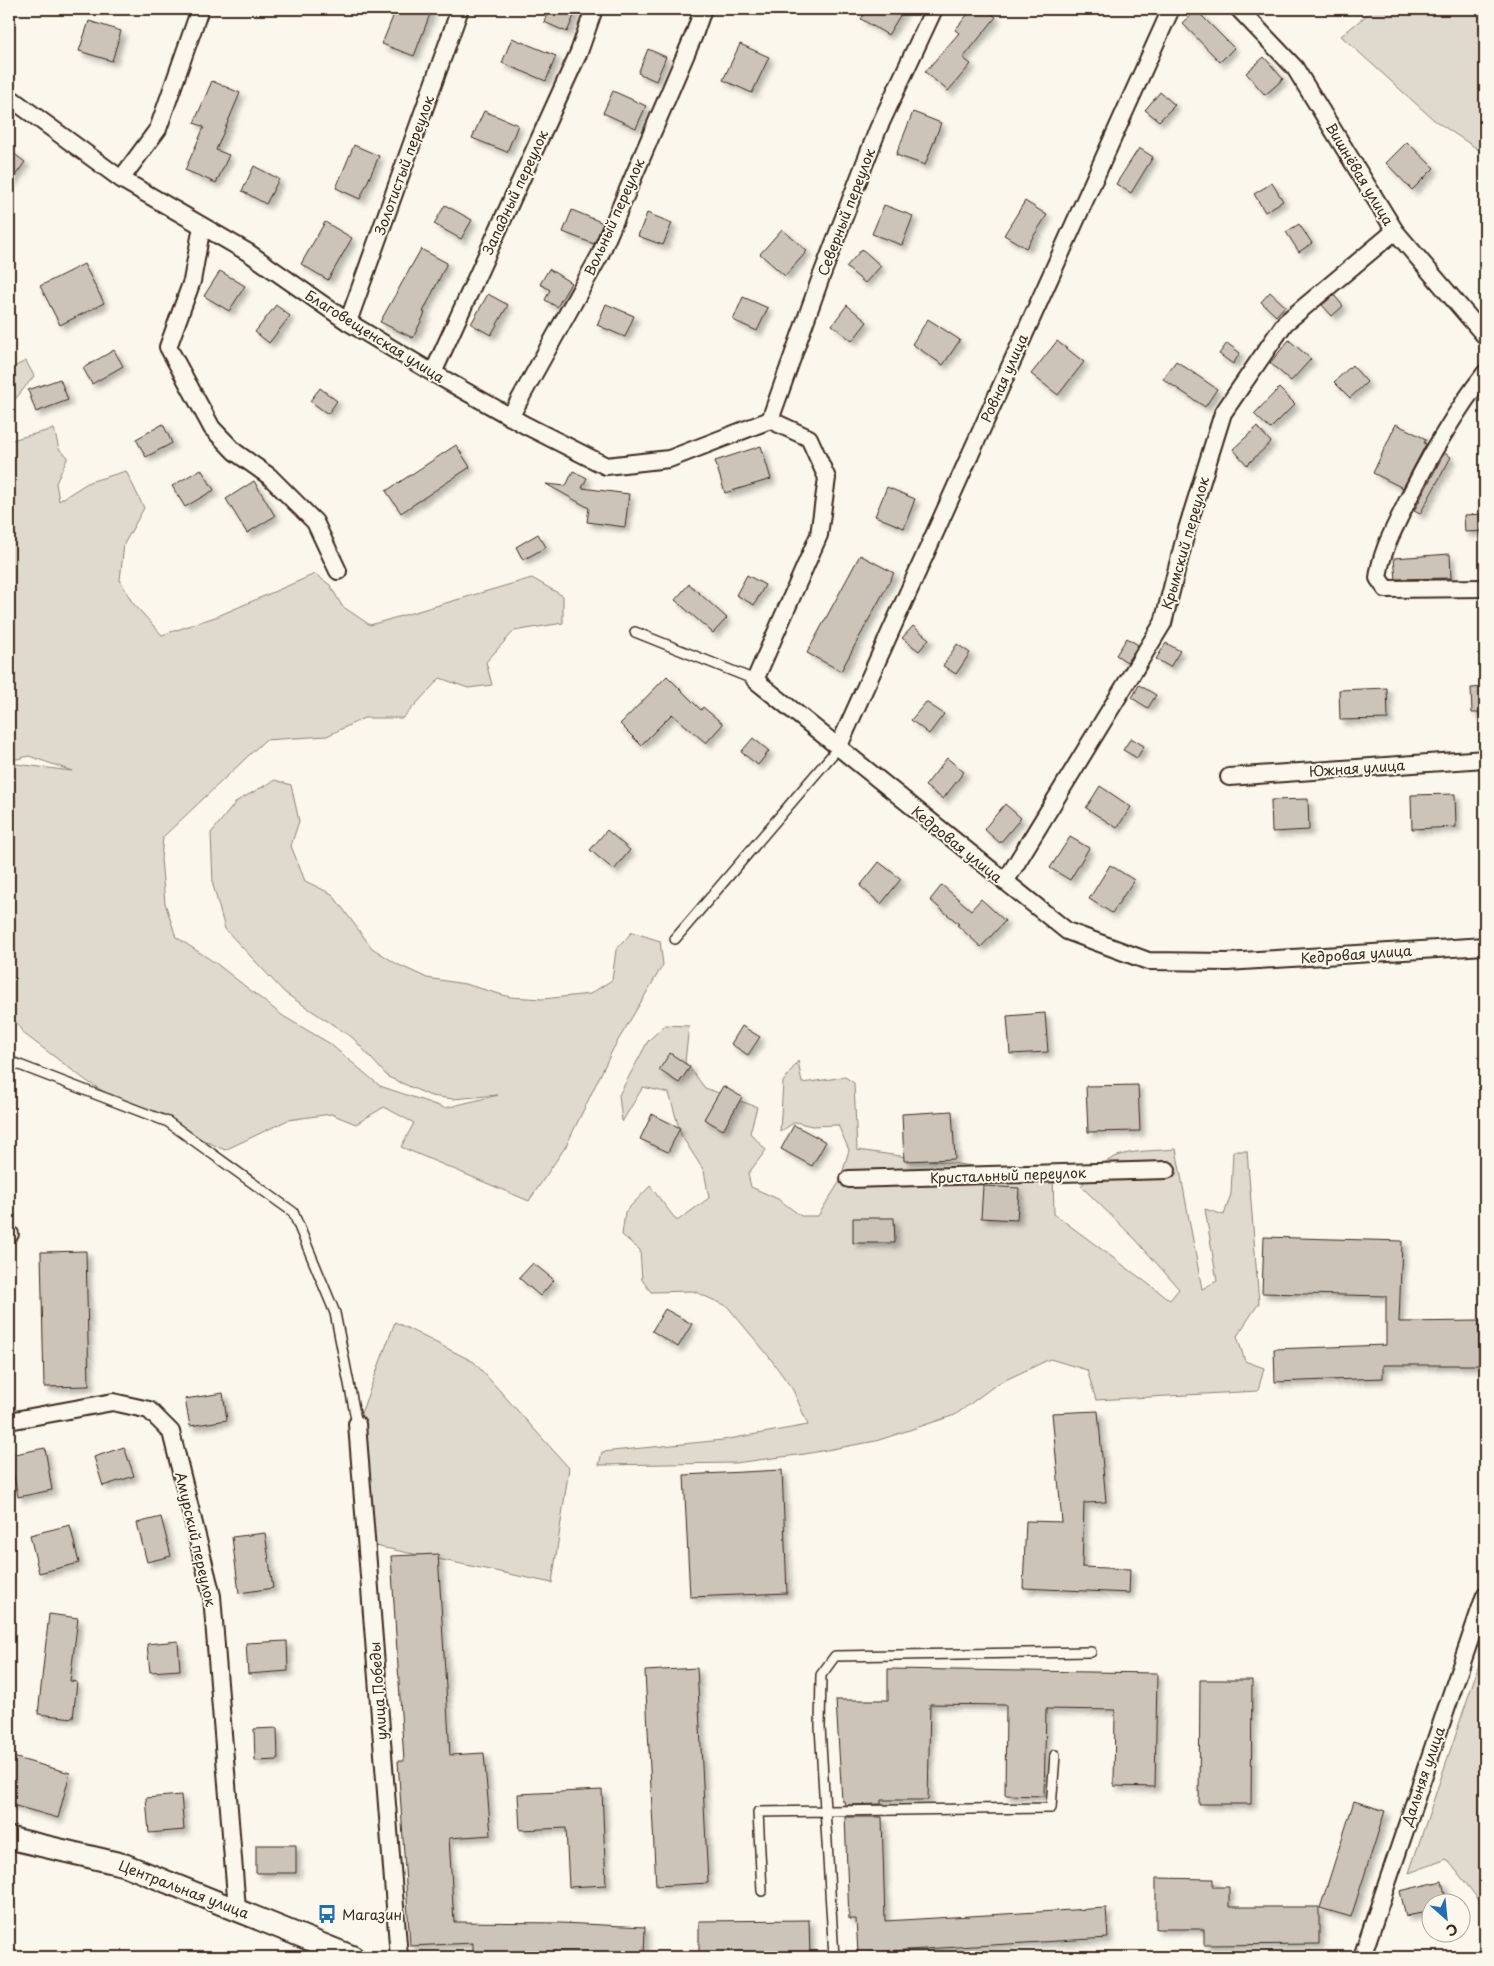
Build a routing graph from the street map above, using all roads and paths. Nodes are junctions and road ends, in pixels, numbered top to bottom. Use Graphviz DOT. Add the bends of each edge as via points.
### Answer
graph roads {
  1 [pos="200,9"];
  2 [pos="460,9"];
  3 [pos="594,9"];
  4 [pos="703,9"];
  5 [pos="934,9"];
  6 [pos="1171,9"];
  7 [pos="1239,9"];
  8 [pos="9,97"];
  9 [pos="121,179"];
  10 [pos="202,226"];
  11 [pos="1396,232"];
  12 [pos="348,322"];
  13 [pos="1485,336"];
  14 [pos="1485,373"];
  15 [pos="433,374"];
  16 [pos="510,417"];
  17 [pos="770,420"];
  18 [pos="338,571"];
  19 [pos="1485,588"];
  20 [pos="635,632"];
  21 [pos="755,680"];
  22 [pos="838,748"];
  23 [pos="1485,759"];
  24 [pos="1229,777"];
  25 [pos="1004,882"];
  26 [pos="674,940"];
  27 [pos="1485,946"];
  28 [pos="9,1061"];
  29 [pos="1167,1170"];
  30 [pos="849,1179"];
  31 [pos="9,1420"];
  32 [pos="357,1424"];
  33 [pos="1485,1595"];
  34 [pos="1091,1652"];
  35 [pos="1055,1755"];
  36 [pos="825,1813"];
  37 [pos="9,1838"];
  38 [pos="762,1891"];
  39 [pos="237,1909"];
  40 [pos="324,1951"];
  41 [pos="354,1957"];
  42 [pos="399,1957"];
  43 [pos="834,1957"];
  44 [pos="1362,1957"];
  1 -- 9 [label="street" via="158,129"];
  2 -- 12 [label="street, Золотистый переулок"];
  3 -- 15 [label="street, Западный переулок" via="580,52"];
  4 -- 16 [label="street, Вольный переулок" via="600,255"];
  5 -- 17 [label="street, Северный переулок" via="878,129"];
  6 -- 22 [label="street, Ровная улица"];
  7 -- 11 [label="street, Вишнёвая улица" via="1296,68"];
  8 -- 9 [label="street, Благовещенская улица"];
  9 -- 10 [label="street, Благовещенская улица"];
  10 -- 12 [label="street, Благовещенская улица" via="249,253"];
  10 -- 18 [label="street" via="192,281 168,347 212,428 236,452 269,476 315,522"];
  11 -- 13 [label="street, Вишнёвая улица"];
  11 -- 25 [label="street, Крымский переулок" via="1285,323 1223,413 1187,529 1163,623"];
  12 -- 15 [label="street, Благовещенская улица"];
  14 -- 19 [label="street" via="1461,405 1424,466 1380,558 1378,578 1386,589"];
  15 -- 16 [label="street, Благовещенская улица"];
  16 -- 17 [label="street, Благовещенская улица" via="606,466 668,459"];
  17 -- 21 [label="street" via="809,438 827,478 819,535"];
  20 -- 21 [label="lane"];
  21 -- 22 [label="street, Кедровая улица"];
  22 -- 25 [label="street, Кедровая улица"];
  22 -- 26 [label="lane"];
  23 -- 24 [label="street, Южная улица"];
  25 -- 27 [label="street, Кедровая улица" via="1066,931 1148,961 1227,962"];
  28 -- 32 [label="lane" via="168,1122 293,1212 335,1313"];
  29 -- 30 [label="street, Кристальный переулок"];
  31 -- 39 [label="street, Амурский переулок" via="113,1402 149,1410 171,1432 212,1596"];
  32 -- 42 [label="street, улица Победы"];
  33 -- 44 [label="street, Дальняя улица"];
  34 -- 36 [label="lane" via="835,1656 821,1675 820,1727"];
  35 -- 36 [label="lane" via="1051,1808"];
  36 -- 38 [label="lane" via="758,1812"];
  36 -- 43 [label="lane"];
  37 -- 39 [label="street, Центральная улица" via="125,1865"];
  39 -- 40 [label="street, Центральная улица"];
  40 -- 41 [label="street, Центральная улица"];
}
